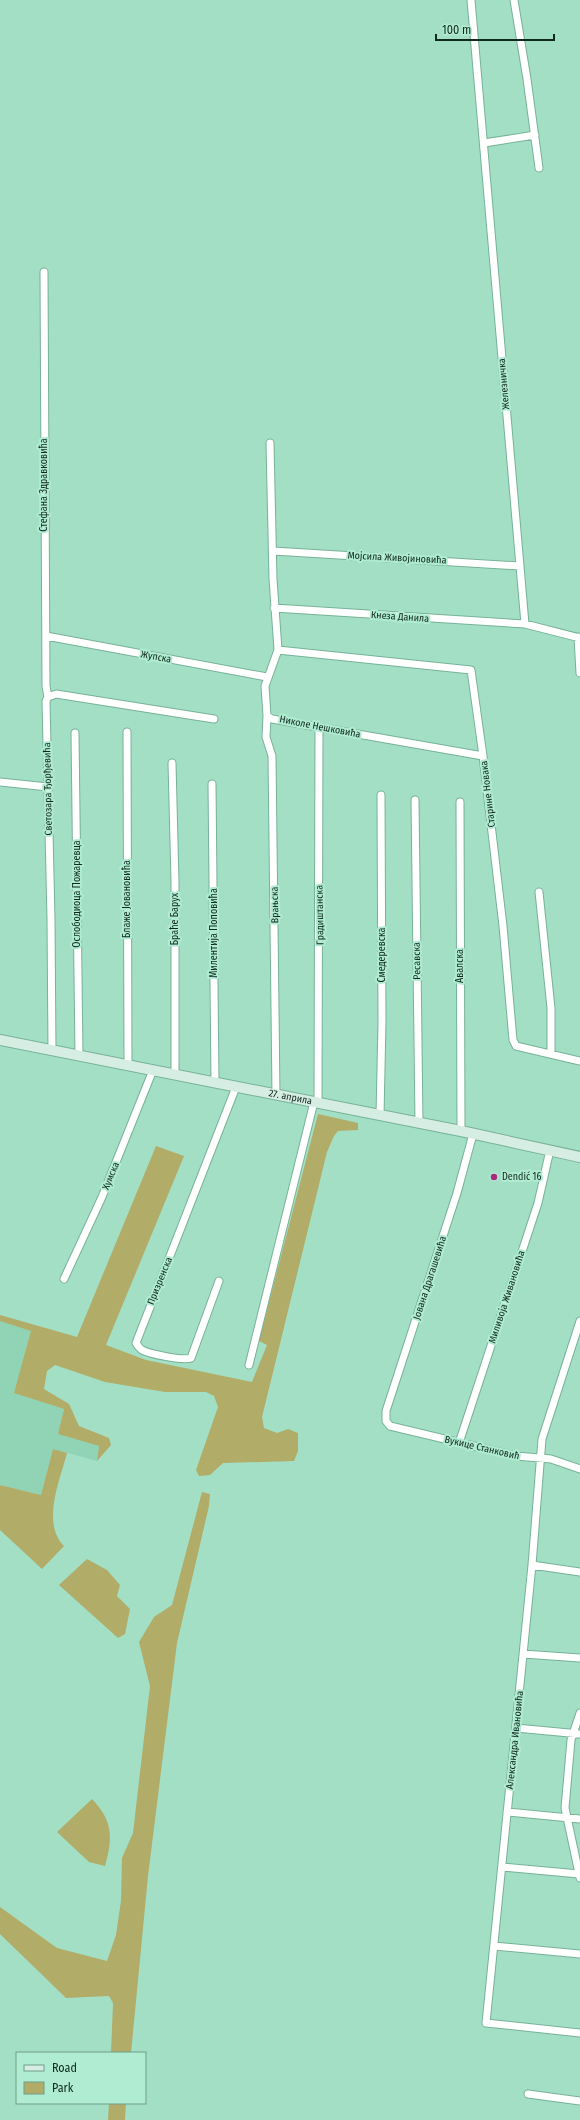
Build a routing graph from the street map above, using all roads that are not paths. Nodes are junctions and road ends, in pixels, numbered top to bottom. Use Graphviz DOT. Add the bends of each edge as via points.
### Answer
graph roads {
  1 [pos="470,0"];
  2 [pos="514,0"];
  3 [pos="535,135"];
  4 [pos="484,143"];
  5 [pos="539,168"];
  6 [pos="44,272"];
  7 [pos="270,443"];
  8 [pos="273,551"];
  9 [pos="520,566"];
  10 [pos="274,608"];
  11 [pos="525,624"];
  12 [pos="46,636"];
  13 [pos="579,638"];
  14 [pos="278,650"];
  15 [pos="580,673"];
  16 [pos="267,677"];
  17 [pos="48,697"];
  18 [pos="267,716"];
  19 [pos="214,719"];
  20 [pos="319,727"];
  21 [pos="127,732"];
  22 [pos="75,733"];
  23 [pos="484,756"];
  24 [pos="172,763"];
  25 [pos="0,782"];
  26 [pos="212,784"];
  27 [pos="48,787"];
  28 [pos="381,795"];
  29 [pos="415,800"];
  30 [pos="460,802"];
  31 [pos="539,892"];
  32 [pos="0,1040"];
  33 [pos="52,1051"];
  34 [pos="551,1054"];
  35 [pos="79,1056"];
  36 [pos="580,1061"];
  37 [pos="128,1066"];
  38 [pos="153,1070"];
  39 [pos="175,1075"];
  40 [pos="215,1083"];
  41 [pos="236,1087"];
  42 [pos="276,1095"];
  43 [pos="316,1103"];
  44 [pos="380,1115"];
  45 [pos="419,1123"];
  46 [pos="461,1131"];
  47 [pos="473,1134"];
  48 [pos="550,1150"];
  49 [pos="580,1157"];
  50 [pos="64,1279"];
  51 [pos="219,1281"];
  52 [pos="580,1322"];
  53 [pos="249,1365"];
  54 [pos="386,1421"];
  55 [pos="459,1443"];
  56 [pos="541,1458"];
  57 [pos="580,1469"];
  58 [pos="532,1565"];
  59 [pos="580,1572"];
  60 [pos="523,1654"];
  61 [pos="580,1658"];
  62 [pos="580,1713"];
  63 [pos="516,1728"];
  64 [pos="576,1733"];
  65 [pos="507,1812"];
  66 [pos="566,1818"];
  67 [pos="580,1819"];
  68 [pos="502,1867"];
  69 [pos="580,1876"];
  70 [pos="494,1946"];
  71 [pos="580,1954"];
  72 [pos="580,2033"];
  73 [pos="528,2094"];
  74 [pos="580,2101"];
  1 -- 4 [label="street, Железничка"];
  2 -- 3 [label="street"];
  3 -- 4 [label="street"];
  3 -- 5 [label="street"];
  4 -- 9 [label="street, Железничка"];
  6 -- 12 [label="street, Стефана Здравковића"];
  7 -- 8 [label="street, Николе Нешковића"];
  8 -- 9 [label="street, Мојсила Живојиновића"];
  8 -- 10 [label="street, Николе Нешковића"];
  9 -- 11 [label="street, Железничка"];
  10 -- 11 [label="street, Кнеза Данила"];
  10 -- 14 [label="street, Николе Нешковића"];
  11 -- 13 [label="street, Кнеза Данила"];
  12 -- 16 [label="street, Жупска"];
  12 -- 17 [label="street, Стефана Здравковића"];
  13 -- 15 [label="street"];
  14 -- 16 [label="street, Николе Нешковића"];
  14 -- 23 [label="street, Старине Новака" via="471,670"];
  16 -- 18 [label="street, Николе Нешковића" via="264,698"];
  17 -- 19 [label="street" via="56,694"];
  17 -- 27 [label="street, Светозара Ђорђевића"];
  18 -- 20 [label="street, Николе Нешковића"];
  18 -- 42 [label="street, Врањска" via="265,732 272,763"];
  20 -- 23 [label="street, Николе Нешковића"];
  20 -- 43 [label="street, Градиштанска"];
  21 -- 37 [label="street, Блаже Јовановића"];
  22 -- 35 [label="street, Ослободиоца Пожаревца"];
  23 -- 34 [label="street, Старине Новака" via="513,1040 516,1046"];
  24 -- 39 [label="street, Браће Барух"];
  25 -- 27 [label="street"];
  26 -- 40 [label="street, Милентија Поповића"];
  27 -- 33 [label="street, Светозара Ђорђевића"];
  28 -- 44 [label="street, Смедеревска"];
  29 -- 45 [label="street, Ресавска"];
  30 -- 46 [label="street, Авалска"];
  31 -- 34 [label="street" via="551,1008"];
  32 -- 33 [label="main road, 27. априла"];
  33 -- 35 [label="main road, 27. априла"];
  34 -- 36 [label="street, Старине Новака"];
  35 -- 37 [label="main road, 27. априла"];
  37 -- 38 [label="main road, 27. априла"];
  38 -- 39 [label="main road, 27. априла"];
  38 -- 50 [label="street, Хумска" via="102,1197"];
  39 -- 40 [label="main road, 27. априла"];
  40 -- 41 [label="main road, 27. априла"];
  41 -- 42 [label="main road, 27. априла"];
  41 -- 51 [label="street, Призренска" via="136,1343 139,1348 165,1356 191,1358"];
  42 -- 43 [label="main road, 27. априла"];
  43 -- 44 [label="main road, 27. априла"];
  43 -- 53 [label="street, Градиштанска"];
  44 -- 45 [label="main road, 27. априла"];
  45 -- 46 [label="main road, 27. априла"];
  46 -- 47 [label="main road, 27. априла"];
  47 -- 48 [label="main road, 27. априла"];
  47 -- 54 [label="street, Јована Драгашевића" via="457,1193 386,1412"];
  48 -- 49 [label="main road, 27. априла"];
  48 -- 55 [label="street, Миливоја Живановића" via="538,1203"];
  52 -- 56 [label="street, Александра Ивановића" via="544,1430"];
  54 -- 55 [label="street, Вукице Станковић" via="390,1426"];
  55 -- 56 [label="street, Вукице Станковић" via="516,1456"];
  56 -- 57 [label="street, Вукице Станковић"];
  56 -- 58 [label="street, Александра Ивановића"];
  58 -- 59 [label="street"];
  58 -- 60 [label="street, Александра Ивановића"];
  60 -- 61 [label="street"];
  60 -- 63 [label="street, Александра Ивановића"];
  62 -- 64 [label="street"];
  63 -- 64 [label="street"];
  63 -- 65 [label="street, Александра Ивановића"];
  64 -- 66 [label="street" via="565,1808"];
  65 -- 66 [label="street"];
  65 -- 68 [label="street, Александра Ивановића"];
  66 -- 67 [label="street"];
  66 -- 69 [label="street"];
  68 -- 69 [label="street"];
  68 -- 70 [label="street, Александра Ивановића"];
  70 -- 71 [label="street"];
  70 -- 72 [label="street, Александра Ивановића" via="486,2023"];
  73 -- 74 [label="street"];
}
